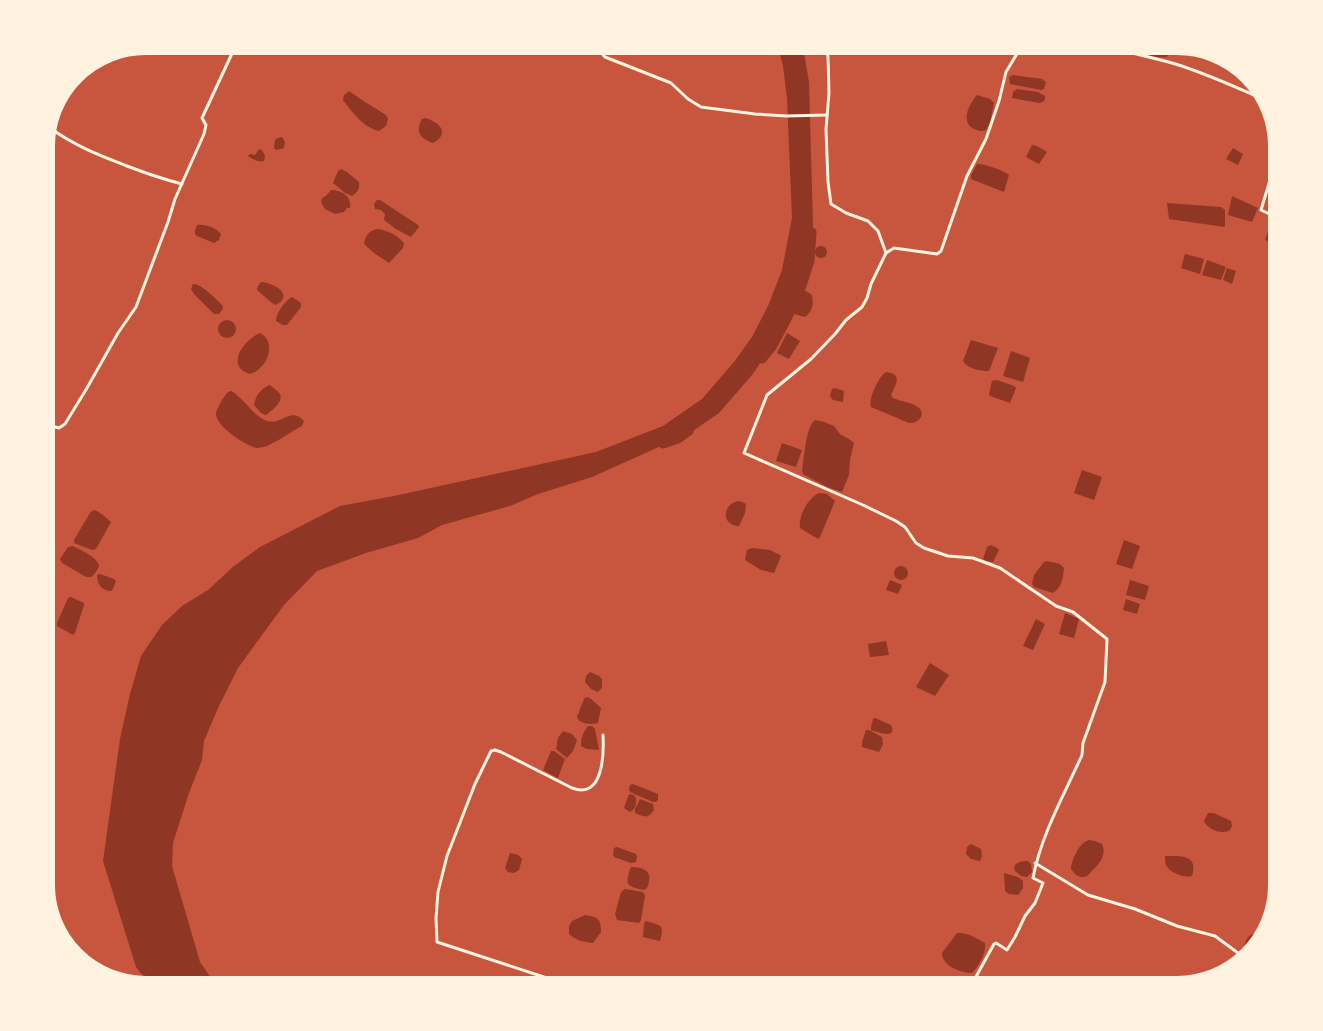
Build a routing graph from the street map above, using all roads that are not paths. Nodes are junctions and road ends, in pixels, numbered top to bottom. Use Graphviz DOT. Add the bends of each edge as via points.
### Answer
graph roads {
  1 [pos="232,54"];
  2 [pos="603,54"];
  3 [pos="827,54"];
  4 [pos="1016,54"];
  5 [pos="1137,54"];
  6 [pos="1253,95"];
  7 [pos="827,115"];
  8 [pos="55,132"];
  9 [pos="1269,183"];
  10 [pos="182,184"];
  11 [pos="1269,213"];
  12 [pos="886,253"];
  13 [pos="54,427"];
  14 [pos="602,735"];
  15 [pos="1035,863"];
  16 [pos="1239,953"];
  17 [pos="544,977"];
  18 [pos="976,977"];
  1 -- 10 [label="street" via="202,118 206,125 204,134"];
  2 -- 7 [label="street" via="671,83 701,107 786,116"];
  3 -- 7 [label="street"];
  4 -- 12 [label="street" via="1006,72 1000,101 967,176 941,251 937,254 894,248"];
  5 -- 6 [label="street" via="1210,76"];
  7 -- 12 [label="street" via="828,182 831,204 868,221 878,231"];
  8 -- 10 [label="street" via="91,152"];
  9 -- 11 [label="street" via="1261,210"];
  10 -- 13 [label="street" via="136,307 65,424 59,428"];
  12 -- 15 [label="street" via="862,307 846,320 811,358 767,395 744,454 896,521 924,548 948,556 973,558 1000,568 1056,606 1073,612 1107,639 1106,682 1083,743 1082,756"];
  14 -- 17 [label="street" via="603,754 598,779 590,789 583,791 572,788 501,752 491,751 447,856 438,892 437,942"];
  15 -- 16 [label="street" via="1088,895 1135,909 1177,926 1215,936"];
  15 -- 18 [label="street" via="1032,878 1043,883 1036,902 1025,916 1007,950 994,944"];
}
